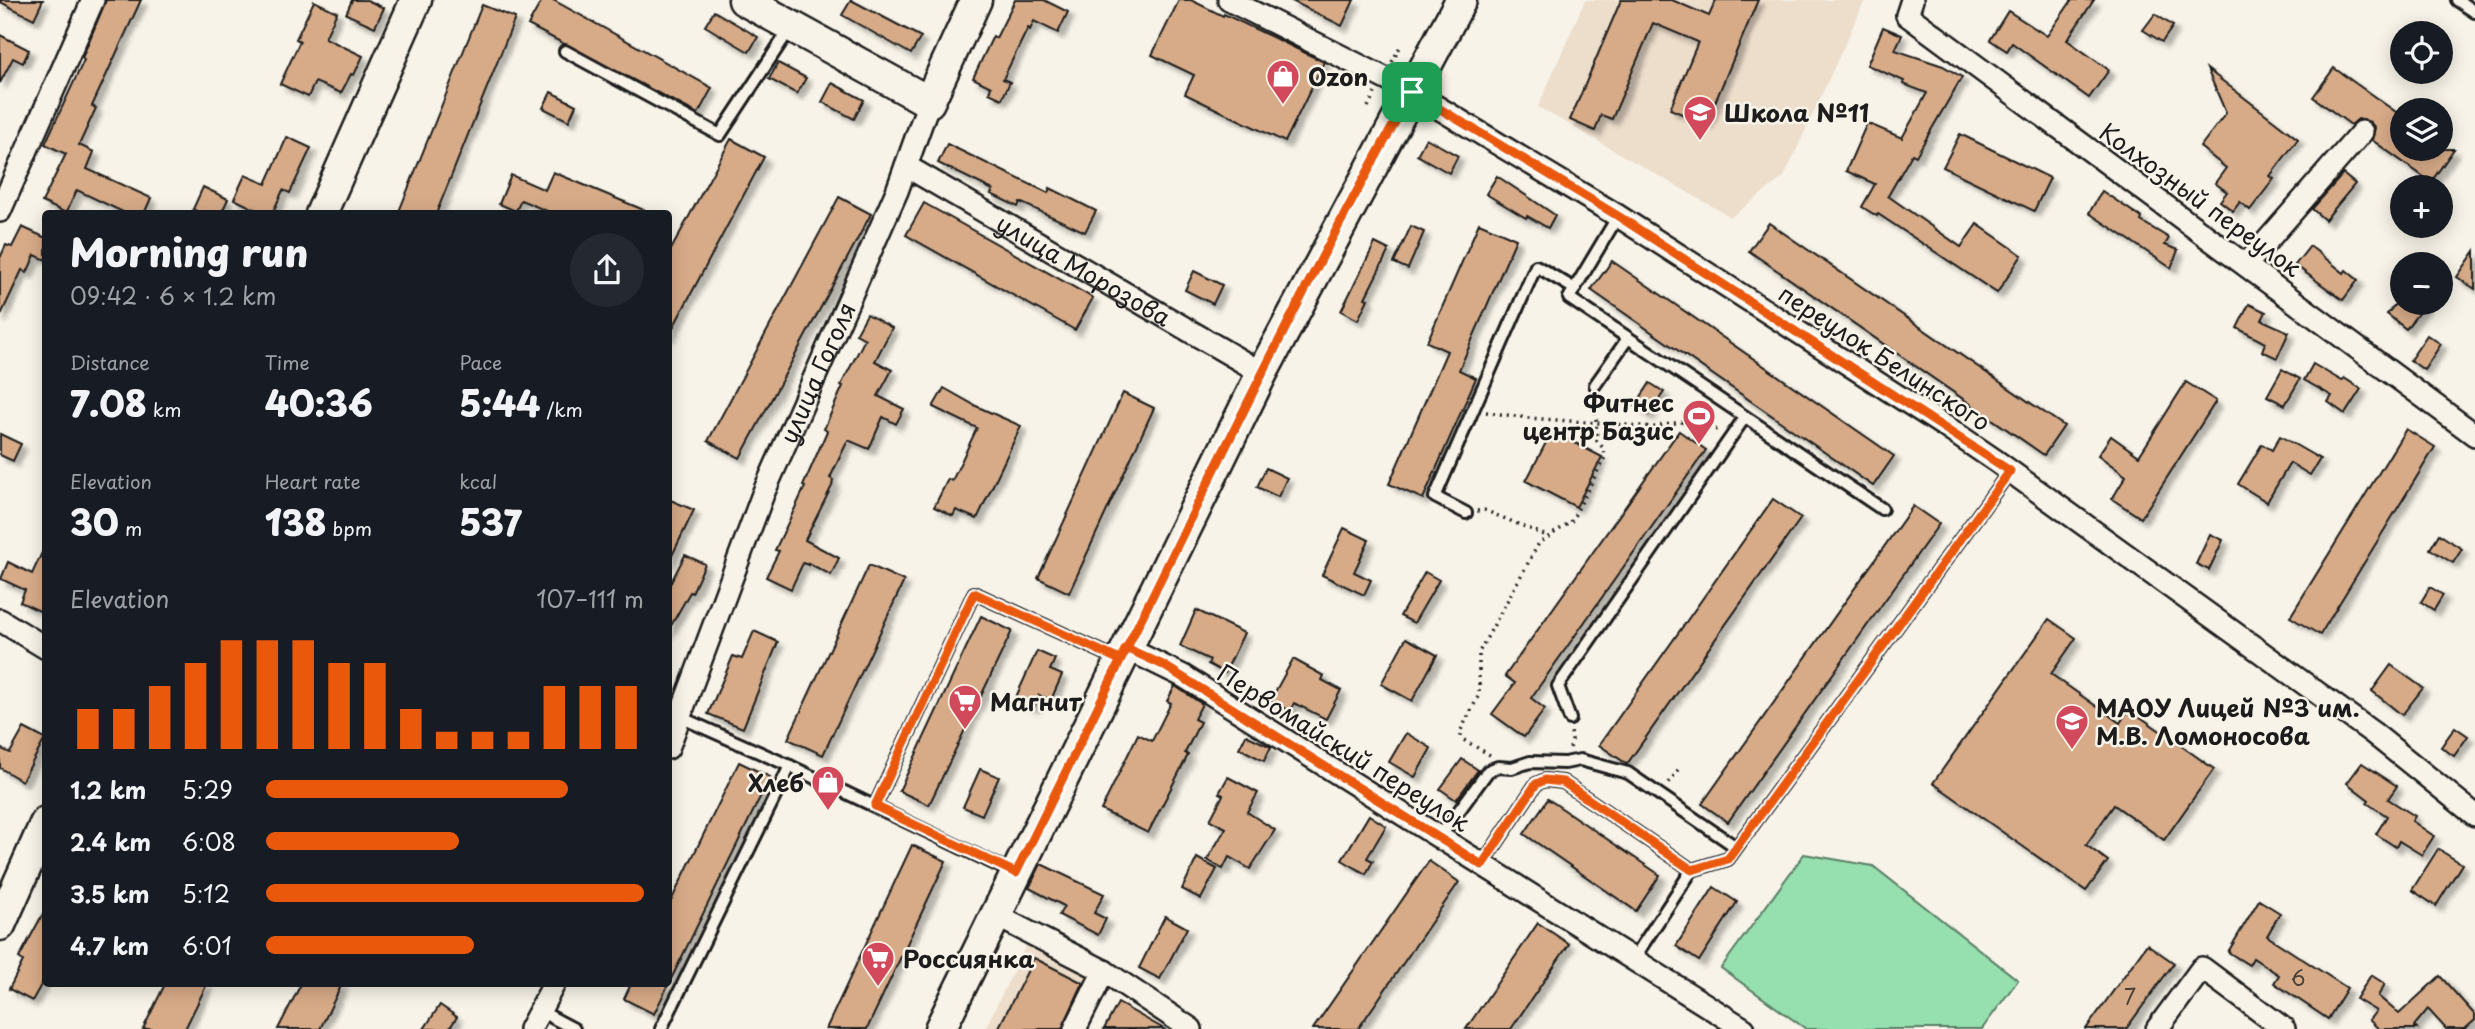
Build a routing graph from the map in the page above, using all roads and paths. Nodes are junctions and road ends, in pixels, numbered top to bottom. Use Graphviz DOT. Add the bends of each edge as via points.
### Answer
graph roads {
  1 [pos="93,0"];
  2 [pos="416,0"];
  3 [pos="744,0"];
  4 [pos="976,0"];
  5 [pos="1229,0"];
  6 [pos="1461,0"];
  7 [pos="1912,0"];
  8 [pos="2457,0"];
  9 [pos="2475,12"];
  10 [pos="790,27"];
  11 [pos="565,51"];
  12 [pos="1412,92"];
  13 [pos="929,102"];
  14 [pos="2362,132"];
  15 [pos="906,166"];
  16 [pos="323,210"];
  17 [pos="0,211"];
  18 [pos="1618,216"];
  19 [pos="2246,265"];
  20 [pos="1575,289"];
  21 [pos="1628,338"];
  22 [pos="1262,373"];
  23 [pos="1595,385"];
  24 [pos="1473,410"];
  25 [pos="1745,417"];
  26 [pos="1596,423"];
  27 [pos="1733,433"];
  28 [pos="2475,435"];
  29 [pos="2010,471"];
  30 [pos="1882,509"];
  31 [pos="1466,513"];
  32 [pos="1547,536"];
  33 [pos="0,620"];
  34 [pos="42,646"];
  35 [pos="1123,654"];
  36 [pos="680,717"];
  37 [pos="1570,719"];
  38 [pos="672,738"];
  39 [pos="790,765"];
  40 [pos="1512,768"];
  41 [pos="1679,768"];
  42 [pos="1661,795"];
  43 [pos="875,806"];
  44 [pos="2475,815"];
  45 [pos="42,831"];
  46 [pos="1439,838"];
  47 [pos="1736,847"];
  48 [pos="1482,865"];
  49 [pos="1692,870"];
  50 [pos="1016,873"];
  51 [pos="995,915"];
  52 [pos="0,925"];
  53 [pos="1634,958"];
  54 [pos="1104,971"];
  55 [pos="552,987"];
  56 [pos="535,1020"];
  57 [pos="574,1029"];
  58 [pos="661,1029"];
  59 [pos="940,1029"];
  60 [pos="1075,1029"];
  61 [pos="1191,1029"];
  62 [pos="1744,1029"];
  63 [pos="2157,1029"];
  64 [pos="2284,1029"];
  1 -- 17 [label="street"];
  2 -- 16 [label="main road"];
  3 -- 10 [label="main road"];
  4 -- 13 [label="main road, улица Гоголя"];
  5 -- 12 [label="street, переулок Белинского"];
  6 -- 12 [label="main road"];
  7 -- 19 [label="street, Колхозный переулок" via="1907,15"];
  8 -- 9 [label="lane"];
  10 -- 11 [label="lane" via="720,135"];
  10 -- 13 [label="main road"];
  12 -- 18 [label="street, переулок Белинского"];
  12 -- 22 [label="main road"];
  13 -- 15 [label="street, улица Гоголя"];
  14 -- 19 [label="street"];
  15 -- 22 [label="street, улица Морозова"];
  15 -- 36 [label="street, улица Гоголя" via="763,494"];
  18 -- 20 [label="lane"];
  18 -- 29 [label="street, переулок Белинского"];
  19 -- 28 [label="street, Колхозный переулок"];
  20 -- 21 [label="lane" via="1569,298"];
  20 -- 24 [label="lane" via="1536,267"];
  21 -- 23 [label="lane"];
  21 -- 25 [label="lane"];
  22 -- 35 [label="main road"];
  23 -- 26 [label="path"];
  24 -- 26 [label="path"];
  24 -- 31 [label="lane" via="1435,498"];
  25 -- 27 [label="lane"];
  25 -- 30 [label="lane"];
  26 -- 27 [label="path" via="1654,427 1680,422"];
  26 -- 32 [label="path" via="1597,441 1605,457 1571,522"];
  27 -- 37 [label="lane" via="1558,686"];
  29 -- 44 [label="street, переулок Белинского" via="2373,733"];
  29 -- 47 [label="lane"];
  31 -- 32 [label="path" via="1484,510"];
  32 -- 40 [label="path" via="1479,652 1479,695 1460,733 1462,739"];
  33 -- 34 [label="street"];
  35 -- 43 [label="lane" via="974,593"];
  35 -- 46 [label="street, Первомайский переулок" via="1183,676"];
  35 -- 50 [label="main road"];
  36 -- 38 [label="street, улица Гоголя"];
  36 -- 39 [label="lane"];
  39 -- 43 [label="lane"];
  39 -- 58 [label="lane"];
  40 -- 42 [label="lane" via="1530,762 1580,760 1628,773"];
  40 -- 46 [label="lane" via="1488,771"];
  41 -- 42 [label="path"];
  42 -- 47 [label="lane"];
  43 -- 50 [label="lane"];
  45 -- 52 [label="main road"];
  46 -- 48 [label="street, Первомайский переулок"];
  47 -- 49 [label="lane" via="1728,859"];
  48 -- 49 [label="lane" via="1536,784 1553,780 1563,782"];
  48 -- 53 [label="street, Первомайский переулок"];
  49 -- 53 [label="lane"];
  50 -- 51 [label="main road"];
  51 -- 54 [label="street"];
  51 -- 59 [label="main road"];
  53 -- 62 [label="street, Первомайский переулок"];
  54 -- 60 [label="street"];
  54 -- 61 [label="street"];
  55 -- 56 [label="street"];
  56 -- 57 [label="lane"];
  63 -- 64 [label="street" via="2202,968"];
}
